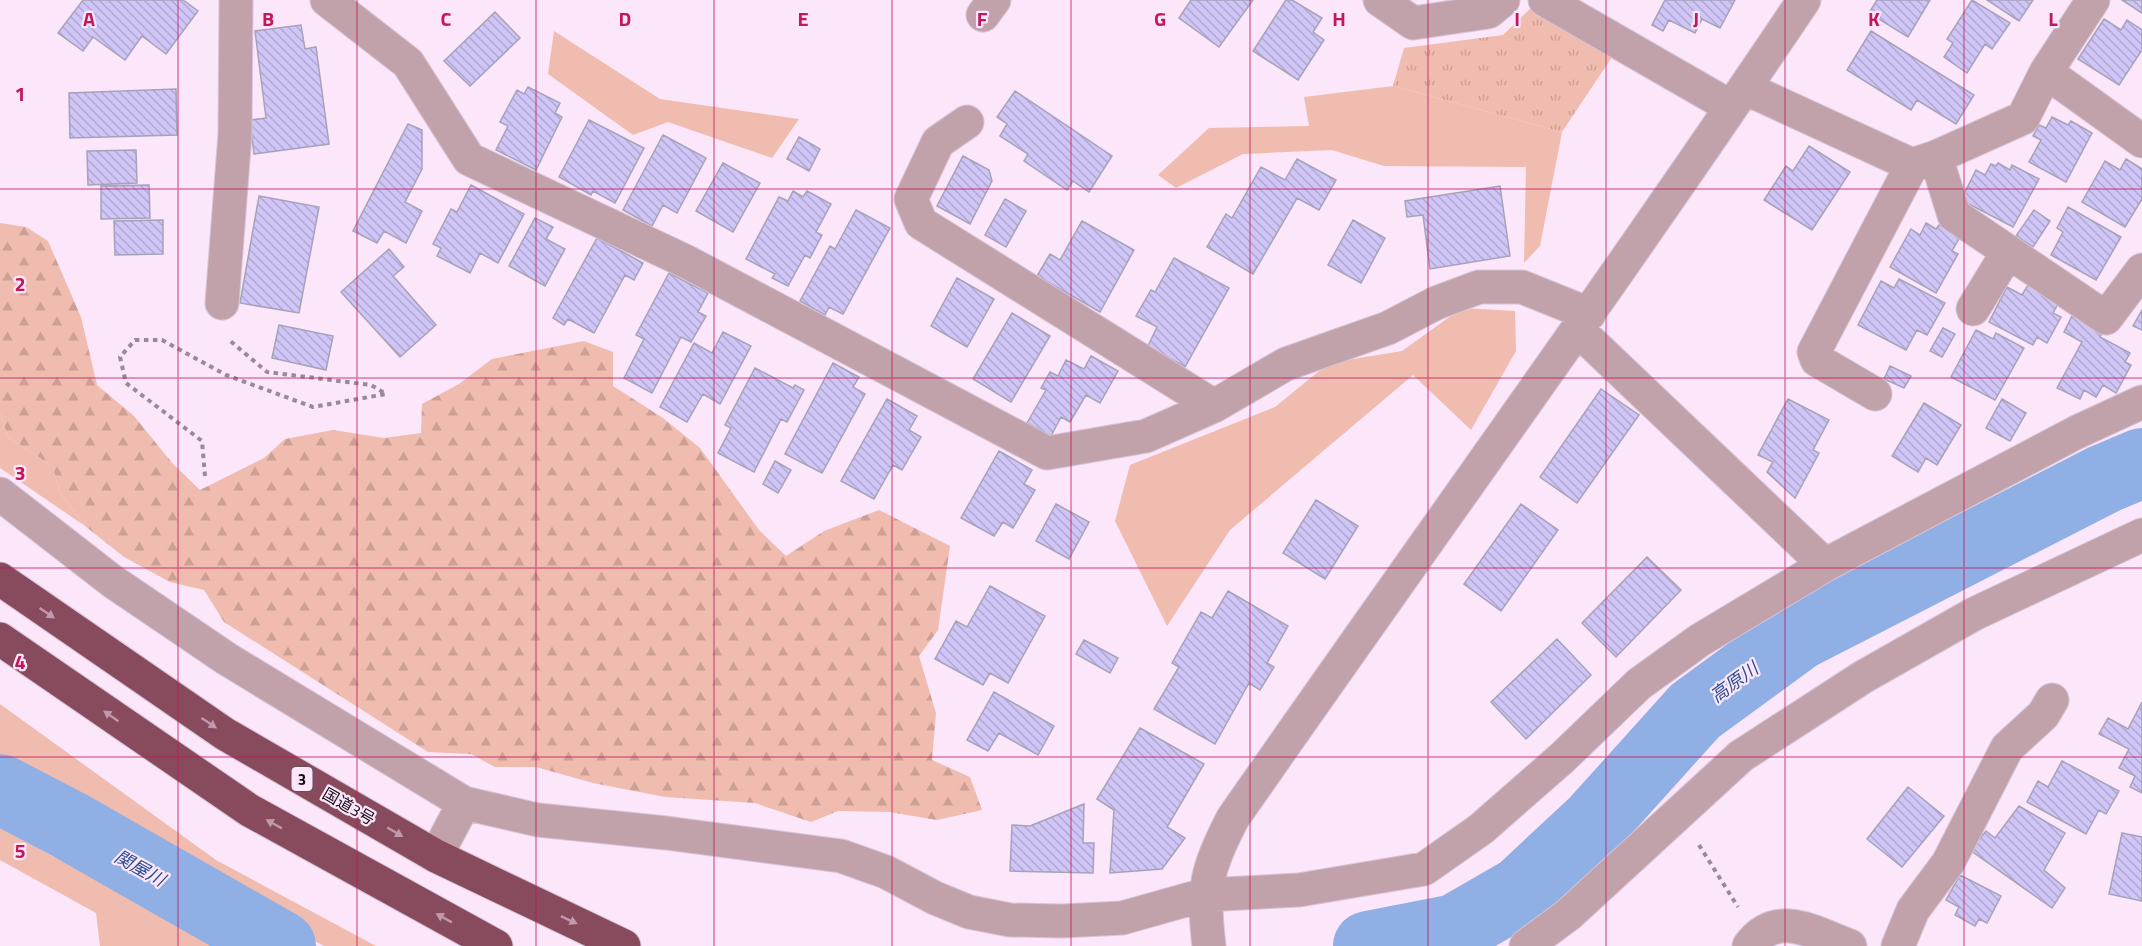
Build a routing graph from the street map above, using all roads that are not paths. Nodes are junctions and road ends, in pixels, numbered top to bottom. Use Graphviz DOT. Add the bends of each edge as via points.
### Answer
graph roads {
  1 [pos="236,0"];
  2 [pos="327,0"];
  3 [pos="1380,0"];
  4 [pos="1503,0"];
  5 [pos="1545,0"];
  6 [pos="1804,0"];
  7 [pos="2093,0"];
  8 [pos="2046,72"];
  9 [pos="1738,97"];
  10 [pos="967,122"];
  11 [pos="2142,141"];
  12 [pos="1924,161"];
  13 [pos="2008,252"];
  14 [pos="2142,270"];
  15 [pos="222,303"];
  16 [pos="1972,309"];
  17 [pos="1583,322"];
  18 [pos="1875,394"];
  19 [pos="2142,402"];
  20 [pos="1214,406"];
  21 [pos="0,494"];
  22 [pos="2142,535"];
  23 [pos="1825,565"];
  24 [pos="0,579"];
  25 [pos="0,639"];
  26 [pos="2052,700"];
  27 [pos="464,803"];
  28 [pos="436,856"];
  29 [pos="1206,919"];
  30 [pos="1754,940"];
  31 [pos="496,946"];
  32 [pos="624,946"];
  33 [pos="1526,946"];
  34 [pos="1850,946"];
  35 [pos="1898,946"];
  1 -- 15 [label="street" via="235,134"];
  2 -- 20 [label="street" via="408,63 469,159 687,262 1047,453 1146,436"];
  3 -- 4 [label="street" via="1413,23 1488,12"];
  5 -- 9 [label="street"];
  6 -- 9 [label="street"];
  7 -- 8 [label="street"];
  8 -- 11 [label="street"];
  8 -- 12 [label="street" via="2023,118"];
  9 -- 12 [label="street"];
  9 -- 17 [label="street"];
  10 -- 20 [label="street" via="938,142 911,199 921,224"];
  12 -- 13 [label="street" via="1954,215"];
  12 -- 18 [label="street" via="1814,352 1817,360"];
  13 -- 14 [label="street" via="2106,318"];
  13 -- 16 [label="street"];
  17 -- 20 [label="street" via="1522,287 1479,287 1436,303 1388,328 1286,364"];
  17 -- 23 [label="street"];
  17 -- 29 [label="street" via="1233,818 1215,852"];
  19 -- 23 [label="street" via="2077,432"];
  21 -- 27 [label="street" via="112,581 218,652"];
  22 -- 33 [label="street" via="1974,614 1863,677 1741,756 1568,915"];
  23 -- 29 [label="street" via="1700,640 1639,684 1481,829 1424,869 1299,890"];
  24 -- 28 [label="highway, 国道3号 / 3, one-way" via="225,734"];
  31 -- 25 [label="highway, one-way" via="249,810"];
  26 -- 35 [label="street" via="2043,715 2007,748 1948,863 1913,910"];
  27 -- 28 [label="street"];
  27 -- 29 [label="street" via="538,820 841,856 886,872 969,912 1010,920"];
  28 -- 32 [label="highway, 国道3号 / 3, one-way"];
  30 -- 34 [label="street" via="1790,923"];
}
